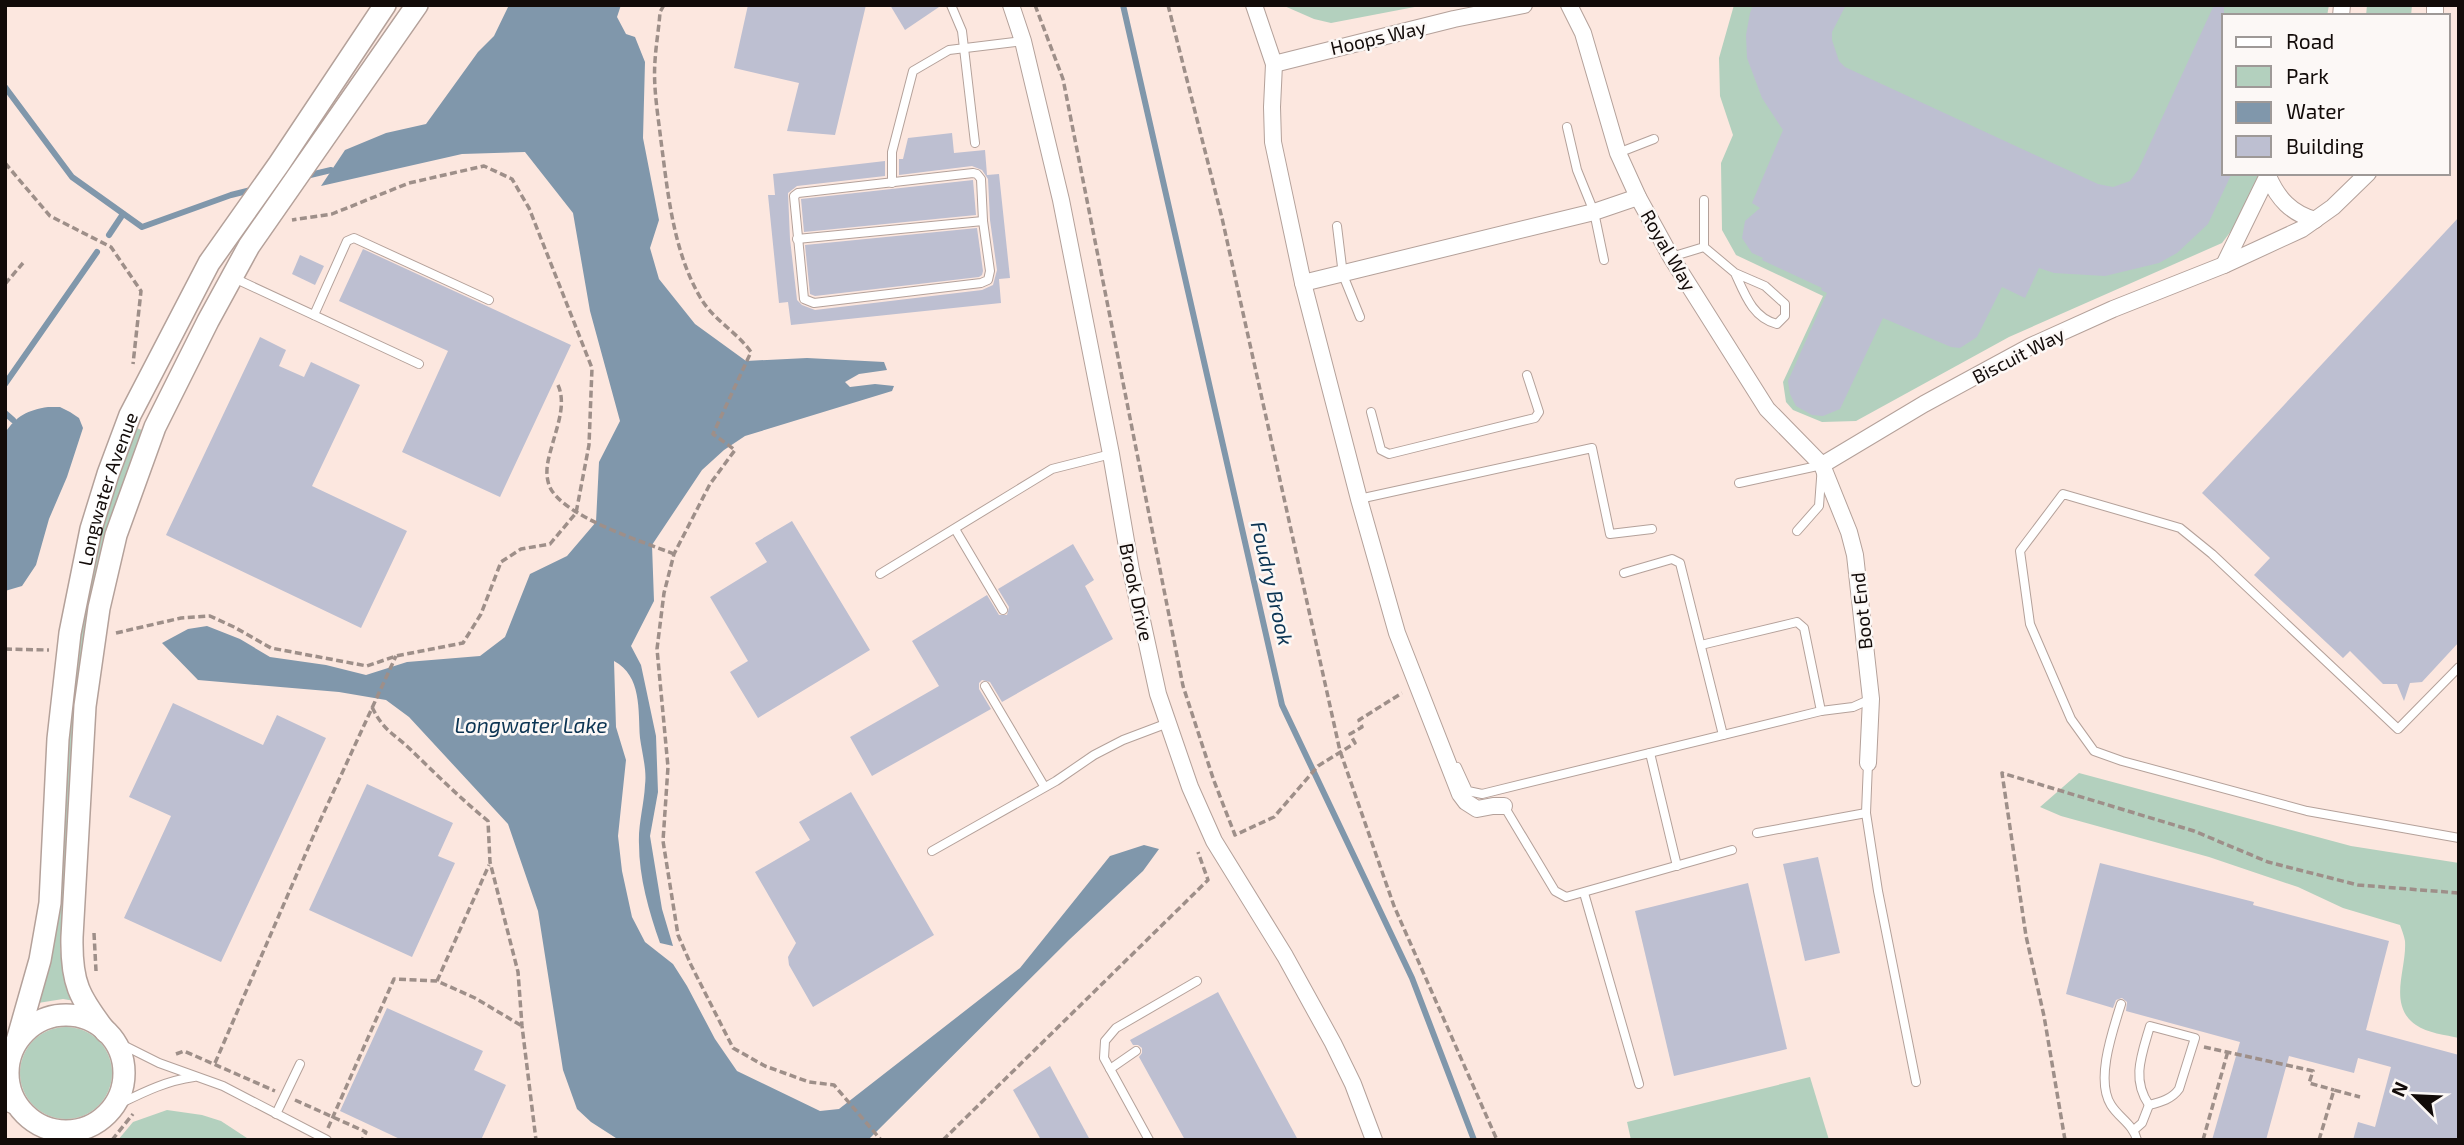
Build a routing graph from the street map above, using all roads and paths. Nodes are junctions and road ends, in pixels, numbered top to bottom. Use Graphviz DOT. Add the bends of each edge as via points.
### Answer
graph roads {
  1 [pos="385,5"];
  2 [pos="417,5"];
  3 [pos="664,5"];
  4 [pos="951,5"];
  5 [pos="1011,5"];
  6 [pos="1035,5"];
  7 [pos="1168,5"];
  8 [pos="1254,5"];
  9 [pos="1524,5"];
  10 [pos="1569,5"];
  11 [pos="1023,41"];
  12 [pos="964,47"];
  13 [pos="1274,64"];
  14 [pos="1567,127"];
  15 [pos="1654,139"];
  16 [pos="975,143"];
  17 [pos="1618,153"];
  18 [pos="5,163"];
  19 [pos="2269,175"];
  20 [pos="2366,175"];
  21 [pos="892,183"];
  22 [pos="1638,197"];
  23 [pos="1704,200"];
  24 [pos="1594,212"];
  25 [pos="282,214"];
  26 [pos="2315,220"];
  27 [pos="983,221"];
  28 [pos="1338,226"];
  29 [pos="797,239"];
  30 [pos="1704,247"];
  31 [pos="1671,257"];
  32 [pos="1605,260"];
  33 [pos="23,264"];
  34 [pos="2224,265"];
  35 [pos="1735,273"];
  36 [pos="1343,275"];
  37 [pos="232,277"];
  38 [pos="1303,283"];
  39 [pos="5,284"];
  40 [pos="489,300"];
  41 [pos="314,315"];
  42 [pos="1360,317"];
  43 [pos="134,361"];
  44 [pos="419,364"];
  45 [pos="1527,375"];
  46 [pos="558,384"];
  47 [pos="1371,412"];
  48 [pos="1111,454"];
  49 [pos="1822,465"];
  50 [pos="1739,483"];
  51 [pos="1359,499"];
  52 [pos="576,513"];
  53 [pos="955,529"];
  54 [pos="1652,529"];
  55 [pos="1797,531"];
  56 [pos="674,554"];
  57 [pos="1624,573"];
  58 [pos="880,574"];
  59 [pos="1003,610"];
  60 [pos="110,635"];
  61 [pos="1701,645"];
  62 [pos="5,649"];
  63 [pos="31,649"];
  64 [pos="396,656"];
  65 [pos="2459,667"];
  66 [pos="1416,684"];
  67 [pos="985,686"];
  68 [pos="1871,699"];
  69 [pos="372,707"];
  70 [pos="1821,711"];
  71 [pos="1168,723"];
  72 [pos="1723,735"];
  73 [pos="1340,751"];
  74 [pos="1650,753"];
  75 [pos="1868,763"];
  76 [pos="1448,766"];
  77 [pos="1044,786"];
  78 [pos="1504,806"];
  79 [pos="1866,813"];
  80 [pos="1757,833"];
  81 [pos="2459,838"];
  82 [pos="1198,850"];
  83 [pos="1732,850"];
  84 [pos="932,851"];
  85 [pos="490,862"];
  86 [pos="1677,866"];
  87 [pos="1584,893"];
  88 [pos="2459,893"];
  89 [pos="94,930"];
  90 [pos="437,981"];
  91 [pos="1197,981"];
  92 [pos="98,982"];
  93 [pos="2121,1003"];
  94 [pos="522,1026"];
  95 [pos="111,1037"];
  96 [pos="2193,1045"];
  97 [pos="11,1049"];
  98 [pos="1136,1051"];
  99 [pos="2228,1051"];
  100 [pos="173,1056"];
  101 [pos="300,1064"];
  102 [pos="1110,1069"];
  103 [pos="197,1077"];
  104 [pos="1916,1082"];
  105 [pos="1639,1084"];
  106 [pos="2334,1090"];
  107 [pos="2360,1097"];
  108 [pos="2149,1105"];
  109 [pos="140,1108"];
  110 [pos="19,1110"];
  111 [pos="276,1114"];
  112 [pos="103,1122"];
  113 [pos="2135,1135"];
  114 [pos="880,1138"];
  115 [pos="326,1139"];
  116 [pos="46,1140"];
  117 [pos="112,1140"];
  118 [pos="536,1140"];
  119 [pos="943,1140"];
  120 [pos="1149,1140"];
  121 [pos="1374,1140"];
  122 [pos="1497,1140"];
  123 [pos="2065,1140"];
  124 [pos="2203,1140"];
  125 [pos="2319,1140"];
  1 -- 97 [label="street, Longwater Avenue" via="228,233 130,415 108,474 91,528 70,633 61,702 50,903 40,960"];
  2 -- 25 [label="street, Longwater Avenue" via="326,139"];
  3 -- 56 [label="path" via="654,63 657,109 682,260 715,318 751,352 713,434 735,450 710,484"];
  4 -- 12 [label="lane"];
  5 -- 11 [label="street, Brook Drive"];
  6 -- 73 [label="path" via="1063,79 1183,686 1235,835 1275,817 1318,766"];
  7 -- 73 [label="path" via="1222,218"];
  8 -- 13 [label="street"];
  9 -- 13 [label="street, Hoops Way"];
  10 -- 17 [label="street, Royal Way" via="1583,33"];
  11 -- 12 [label="lane"];
  11 -- 48 [label="street, Brook Drive" via="1061,200"];
  12 -- 16 [label="lane"];
  12 -- 21 [label="lane" via="949,50 913,71 892,152"];
  13 -- 38 [label="street" via="1273,142"];
  14 -- 24 [label="lane"];
  15 -- 17 [label="lane"];
  17 -- 22 [label="street, Royal Way"];
  18 -- 43 [label="path" via="50,216 111,247 141,291"];
  19 -- 26 [label="street" via="2289,209"];
  19 -- 34 [label="street"];
  20 -- 26 [label="street, Biscuit Way"];
  21 -- 27 [label="lane" via="977,174"];
  21 -- 29 [label="lane" via="799,193 794,196"];
  22 -- 24 [label="street"];
  22 -- 31 [label="street, Royal Way"];
  23 -- 30 [label="lane"];
  24 -- 32 [label="lane"];
  24 -- 36 [label="street"];
  25 -- 37 [label="street, Longwater Avenue" via="249,246"];
  25 -- 52 [label="path" via="332,214 409,183 484,166 512,179 530,208 592,368 589,445"];
  26 -- 34 [label="street, Biscuit Way"];
  27 -- 29 [label="lane"];
  27 -- 29 [label="lane" via="990,271 981,284 814,303 804,299"];
  28 -- 36 [label="lane"];
  30 -- 31 [label="lane"];
  30 -- 35 [label="lane"];
  31 -- 49 [label="street, Royal Way" via="1767,409"];
  33 -- 39 [label="path"];
  34 -- 49 [label="street, Biscuit Way" via="2031,346"];
  35 -- 35 [label="lane" via="1765,286 1785,304 1785,316 1777,324 1765,321 1748,302"];
  36 -- 38 [label="street"];
  36 -- 42 [label="lane"];
  37 -- 41 [label="lane"];
  37 -- 95 [label="street, Longwater Avenue" via="155,427 116,535 99,608 82,740 71,966 87,1007"];
  38 -- 51 [label="street"];
  40 -- 41 [label="lane" via="354,238 346,241"];
  41 -- 44 [label="lane"];
  45 -- 47 [label="lane" via="1539,412 1535,418 1388,454 1381,450"];
  46 -- 52 [label="path" via="560,414 546,470 558,499"];
  48 -- 53 [label="lane" via="1052,469"];
  48 -- 71 [label="street, Brook Drive" via="1134,582"];
  49 -- 50 [label="lane"];
  49 -- 55 [label="lane" via="1819,506"];
  49 -- 68 [label="street, Boot End" via="1855,555"];
  51 -- 54 [label="lane" via="1592,448 1610,534"];
  51 -- 66 [label="street"];
  52 -- 56 [label="path"];
  52 -- 64 [label="path" via="550,544 521,549 501,562 464,643"];
  53 -- 58 [label="lane"];
  53 -- 59 [label="lane"];
  56 -- 114 [label="path" via="657,649 668,767 663,841 678,935 733,1048 809,1083 834,1085"];
  57 -- 61 [label="lane" via="1672,559 1680,563"];
  60 -- 64 [label="path" via="210,616 271,648 367,666"];
  61 -- 70 [label="lane" via="1797,622 1804,628"];
  61 -- 72 [label="lane"];
  62 -- 63 [label="path"];
  64 -- 69 [label="path"];
  65 -- 81 [label="lane" via="2398,729 2180,528 2063,495 2020,551 2030,624 2071,719 2094,751 2307,811"];
  66 -- 73 [label="path" via="1359,720 1362,727 1350,734 1355,743"];
  66 -- 76 [label="street"];
  67 -- 77 [label="lane"];
  68 -- 70 [label="lane" via="1853,707"];
  68 -- 75 [label="street, Boot End"];
  69 -- 85 [label="path" via="381,725 488,821"];
  69 -- 100 [label="path" via="215,1063 184,1051"];
  70 -- 72 [label="lane"];
  71 -- 77 [label="lane" via="1094,755"];
  71 -- 121 [label="street, Brook Drive" via="1214,841 1333,1043"];
  72 -- 74 [label="lane"];
  73 -- 122 [label="path" via="1394,906"];
  74 -- 76 [label="lane" via="1482,794 1468,791 1456,764"];
  74 -- 86 [label="lane"];
  75 -- 79 [label="lane"];
  76 -- 78 [label="street" via="1466,802 1477,809"];
  77 -- 84 [label="lane"];
  78 -- 87 [label="lane" via="1555,891 1566,897"];
  79 -- 80 [label="lane"];
  79 -- 104 [label="lane"];
  82 -- 119 [label="path" via="1208,880"];
  83 -- 86 [label="lane"];
  85 -- 90 [label="path"];
  85 -- 94 [label="path" via="518,972"];
  86 -- 87 [label="lane"];
  87 -- 105 [label="lane"];
  88 -- 123 [label="path" via="2358,885 2269,862 2194,831 2001,773"];
  89 -- 92 [label="path"];
  90 -- 94 [label="path"];
  90 -- 115 [label="path" via="394,979"];
  91 -- 102 [label="lane" via="1116,1028 1105,1041 1104,1058"];
  93 -- 113 [label="lane" via="2104,1081 2109,1102"];
  94 -- 118 [label="path"];
  95 -- 97 [label="street" via="87,1019 65,1015 40,1021"];
  95 -- 103 [label="lane"];
  95 -- 112 [label="street" via="124,1070 121,1092"];
  96 -- 99 [label="path"];
  96 -- 108 [label="lane" via="2175,1095"];
  96 -- 108 [label="lane" via="2195,1038 2150,1026 2138,1074"];
  97 -- 110 [label="street" via="8,1081"];
  98 -- 102 [label="lane"];
  99 -- 106 [label="path" via="2313,1071 2309,1083"];
  99 -- 124 [label="path"];
  101 -- 111 [label="lane"];
  102 -- 120 [label="lane"];
  103 -- 111 [label="lane"];
  103 -- 112 [label="lane" via="149,1089"];
  106 -- 107 [label="path"];
  106 -- 125 [label="path"];
  108 -- 113 [label="lane"];
  109 -- 117 [label="path"];
  110 -- 112 [label="street" via="44,1127 63,1131"];
  110 -- 116 [label="street"];
  111 -- 115 [label="lane"];
}
